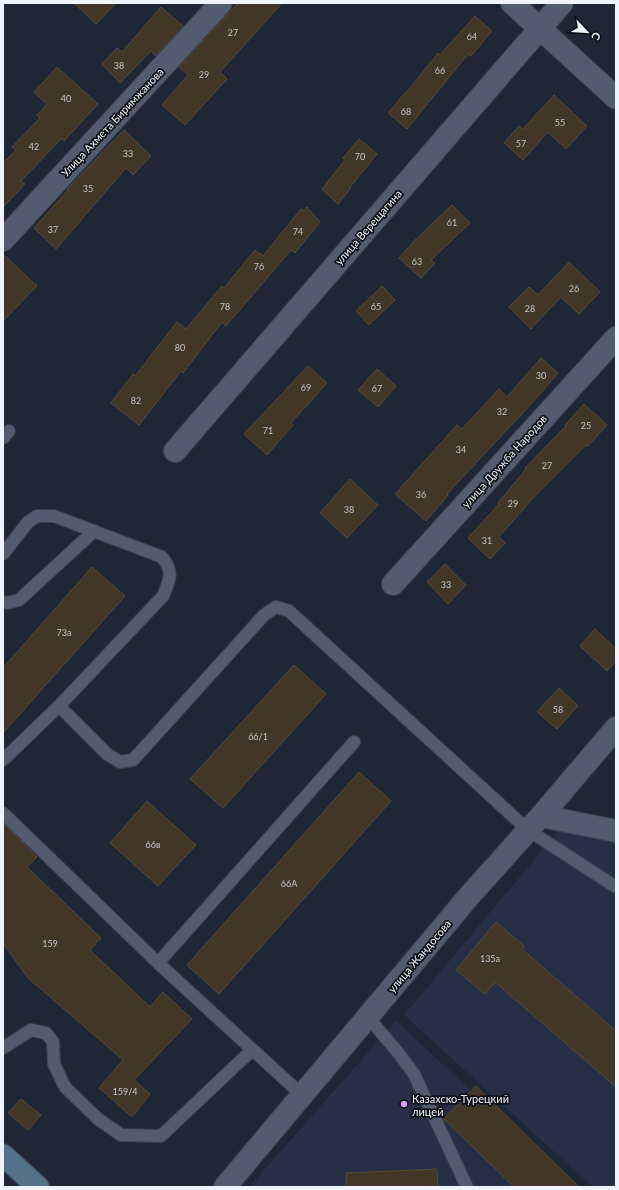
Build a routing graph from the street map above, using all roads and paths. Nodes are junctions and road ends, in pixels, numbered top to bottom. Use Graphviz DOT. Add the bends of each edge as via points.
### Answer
graph roads {
  1 [pos="221,3"];
  2 [pos="512,3"];
  3 [pos="562,3"];
  4 [pos="539,28"];
  5 [pos="616,98"];
  6 [pos="3,240"];
  7 [pos="616,338"];
  8 [pos="175,451"];
  9 [pos="94,531"];
  10 [pos="3,554"];
  11 [pos="393,584"];
  12 [pos="3,602"];
  13 [pos="60,706"];
  14 [pos="616,728"];
  15 [pos="354,742"];
  16 [pos="3,760"];
  17 [pos="3,813"];
  18 [pos="534,823"];
  19 [pos="616,831"];
  20 [pos="616,887"];
  21 [pos="158,963"];
  22 [pos="368,1017"];
  23 [pos="3,1048"];
  24 [pos="252,1050"];
  25 [pos="302,1095"];
  26 [pos="3,1155"];
  27 [pos="38,1187"];
  28 [pos="225,1187"];
  29 [pos="467,1187"];
  1 -- 6 [label="street, Улица Ахмета Биримжанова"];
  2 -- 4 [label="street"];
  3 -- 4 [label="street, улица Верещагина"];
  4 -- 5 [label="street"];
  4 -- 8 [label="street, улица Верещагина"];
  7 -- 11 [label="street, улица Дружба Народов"];
  9 -- 10 [label="lane" via="54,516 37,516 28,522"];
  9 -- 12 [label="lane" via="18,600"];
  9 -- 13 [label="lane" via="162,557 169,566 170,578 164,596"];
  13 -- 16 [label="lane"];
  13 -- 18 [label="lane" via="107,754 120,762 133,760 264,615 276,607 289,611"];
  14 -- 18 [label="street, улица Жандосова"];
  15 -- 21 [label="lane"];
  17 -- 21 [label="lane"];
  18 -- 19 [label="street"];
  18 -- 20 [label="lane"];
  18 -- 22 [label="street, улица Жандосова"];
  21 -- 24 [label="lane"];
  22 -- 25 [label="street, улица Жандосова"];
  22 -- 29 [label="lane" via="414,1074"];
  23 -- 24 [label="lane" via="31,1030 46,1033 53,1042 54,1064 65,1087 98,1119 121,1135 161,1136"];
  24 -- 25 [label="lane"];
  25 -- 28 [label="street, улица Жандосова"];
  26 -- 27 [label="main road"];
}
